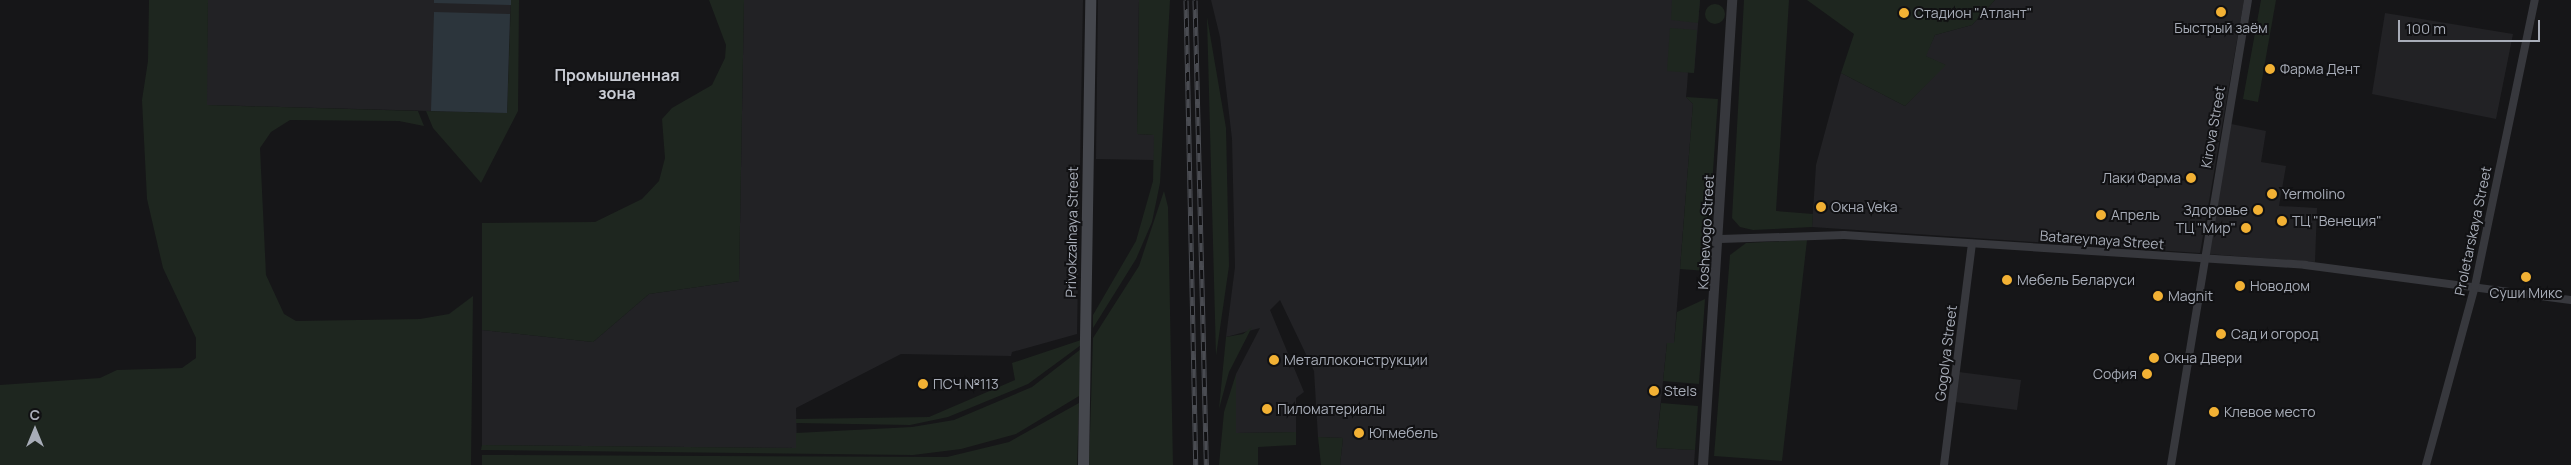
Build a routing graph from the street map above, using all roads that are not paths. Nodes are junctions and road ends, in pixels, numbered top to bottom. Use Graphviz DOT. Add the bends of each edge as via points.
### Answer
graph roads {
  1 [pos="1090,0"];
  2 [pos="1732,0"];
  3 [pos="2248,0"];
  4 [pos="2536,0"];
  5 [pos="1720,239"];
  6 [pos="1972,244"];
  7 [pos="2203,258"];
  8 [pos="2475,286"];
  9 [pos="2571,300"];
  10 [pos="1082,465"];
  11 [pos="1703,465"];
  12 [pos="1944,465"];
  13 [pos="2171,465"];
  14 [pos="2426,465"];
  1 -- 10 [label="main road, Privokzalnaya Street"];
  2 -- 5 [label="street, Koshevogo Street"];
  3 -- 7 [label="street, Kirova Street"];
  4 -- 8 [label="street, Proletarskaya Street"];
  5 -- 6 [label="street, Batareynaya Street" via="1828,235"];
  5 -- 11 [label="street, Koshevogo Street"];
  6 -- 7 [label="street, Batareynaya Street"];
  6 -- 12 [label="street, Gogolya Street"];
  7 -- 8 [label="street, Batareynaya Street" via="2358,270"];
  7 -- 13 [label="street, Kirova Street"];
  8 -- 9 [label="street, Batareynaya Street"];
  8 -- 14 [label="street, Proletarskaya Street"];
}
